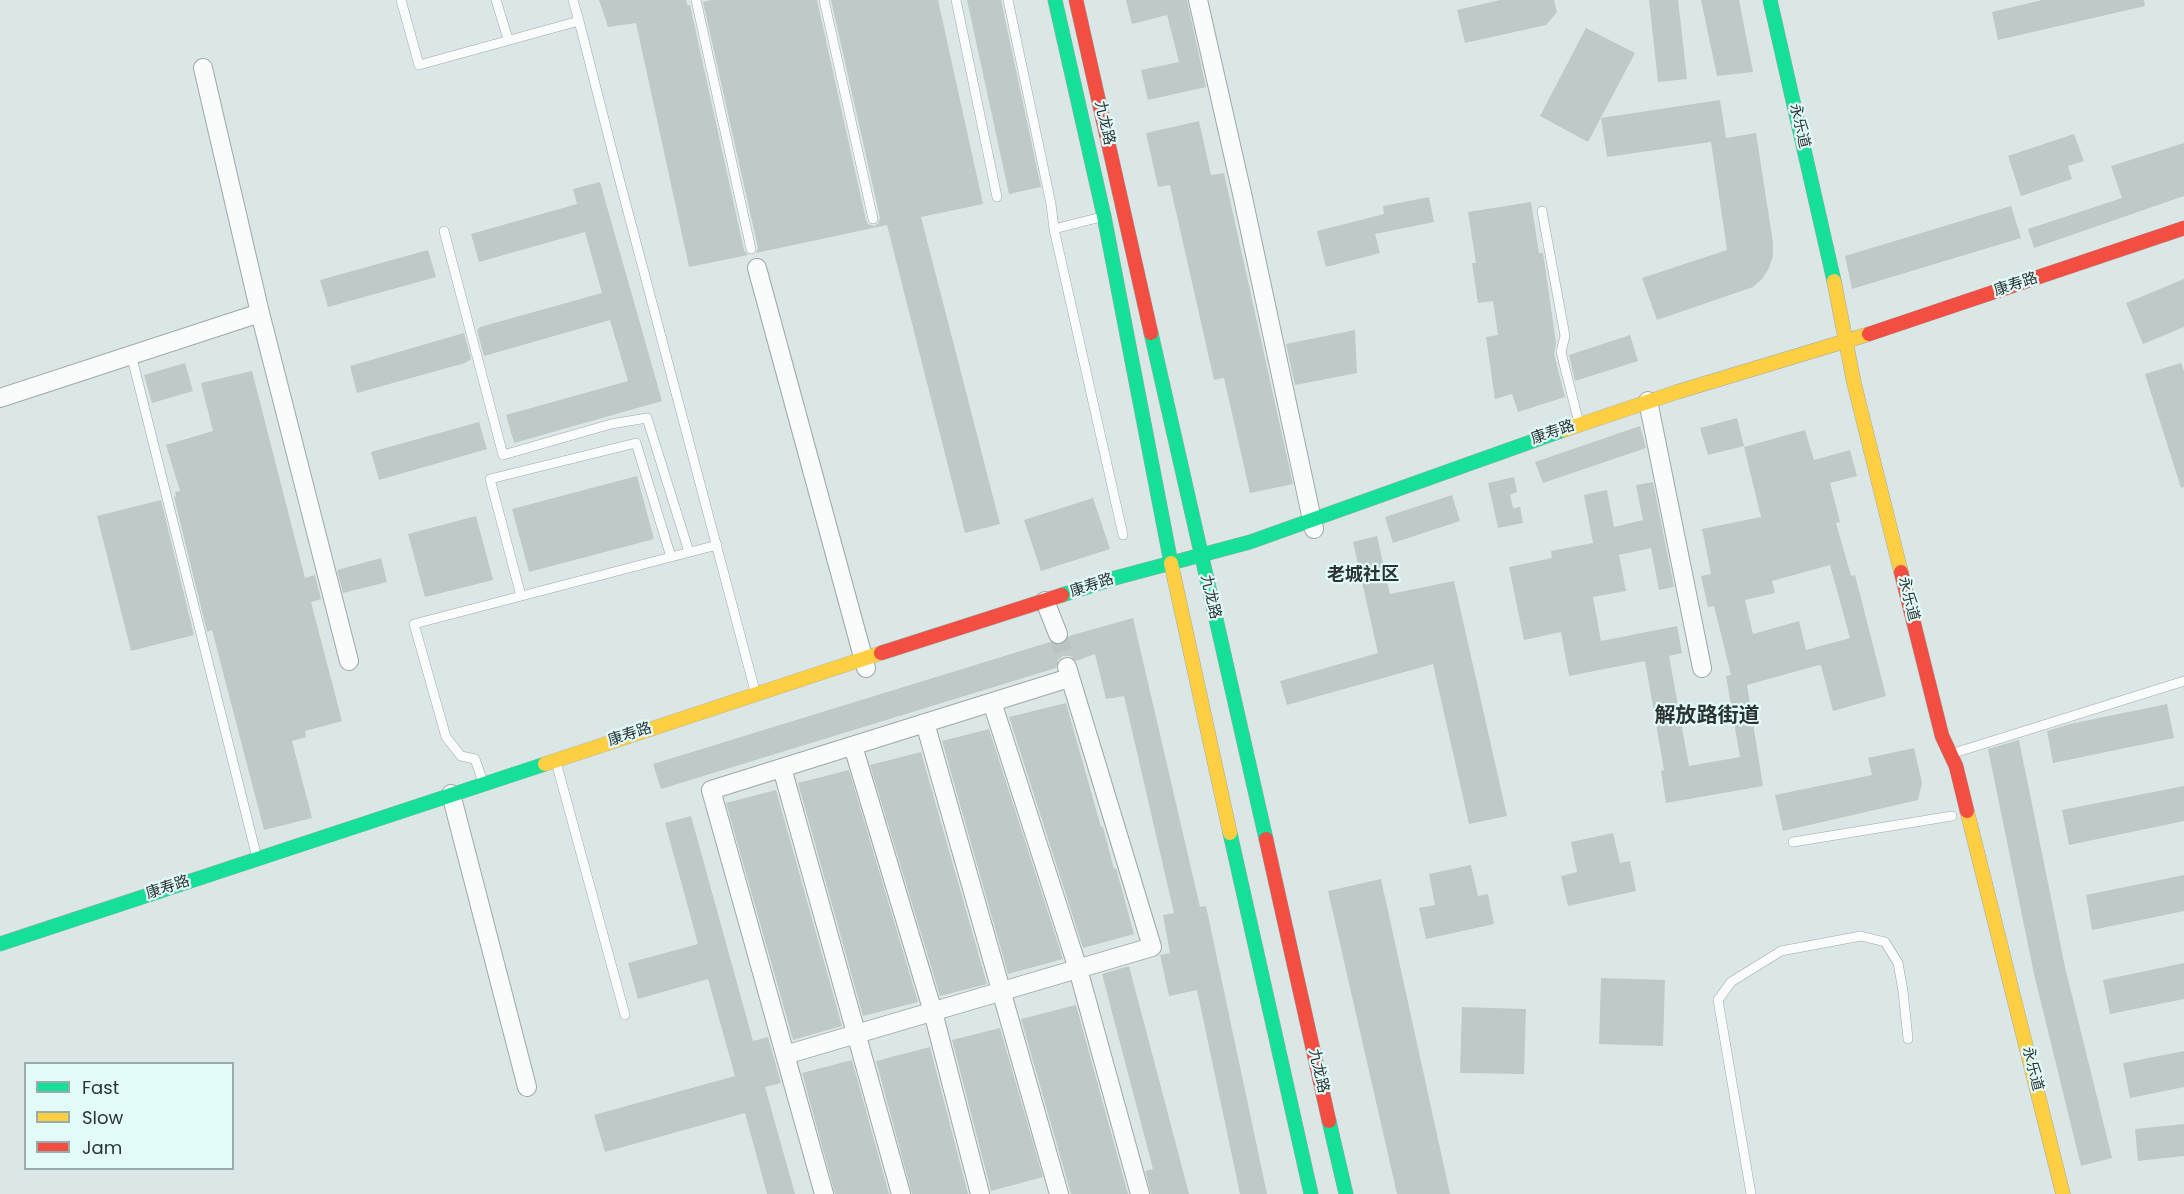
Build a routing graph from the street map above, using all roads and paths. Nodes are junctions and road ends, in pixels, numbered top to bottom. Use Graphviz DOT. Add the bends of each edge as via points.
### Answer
graph roads {
  1 [pos="400,0"];
  2 [pos="496,0"];
  3 [pos="573,0"];
  4 [pos="696,0"];
  5 [pos="824,0"];
  6 [pos="956,0"];
  7 [pos="1008,0"];
  8 [pos="1055,0"];
  9 [pos="1076,0"];
  10 [pos="1198,0"];
  11 [pos="1758,0"];
  12 [pos="1770,0"];
  13 [pos="579,21"];
  14 [pos="508,39"];
  15 [pos="203,68"];
  16 [pos="997,197"];
  17 [pos="1542,211"];
  18 [pos="1104,216"];
  19 [pos="873,219"];
  20 [pos="2184,228"];
  21 [pos="1054,229"];
  22 [pos="444,231"];
  23 [pos="2184,239"];
  24 [pos="751,249"];
  25 [pos="758,268"];
  26 [pos="260,313"];
  27 [pos="1842,347"];
  28 [pos="131,354"];
  29 [pos="0,398"];
  30 [pos="1649,407"];
  31 [pos="1581,430"];
  32 [pos="1313,525"];
  33 [pos="1123,535"];
  34 [pos="717,545"];
  35 [pos="689,552"];
  36 [pos="671,557"];
  37 [pos="1202,560"];
  38 [pos="1172,568"];
  39 [pos="520,596"];
  40 [pos="1047,606"];
  41 [pos="1058,634"];
  42 [pos="349,661"];
  43 [pos="864,664"];
  44 [pos="1702,668"];
  45 [pos="2184,681"];
  46 [pos="757,699"];
  47 [pos="992,702"];
  48 [pos="925,723"];
  49 [pos="853,746"];
  50 [pos="1944,756"];
  51 [pos="557,764"];
  52 [pos="782,768"];
  53 [pos="485,788"];
  54 [pos="452,799"];
  55 [pos="1952,816"];
  56 [pos="1793,842"];
  57 [pos="258,864"];
  58 [pos="0,944"];
  59 [pos="0,955"];
  60 [pos="1078,969"];
  61 [pos="1001,992"];
  62 [pos="933,1012"];
  63 [pos="625,1015"];
  64 [pos="856,1034"];
  65 [pos="1908,1040"];
  66 [pos="785,1055"];
  67 [pos="527,1087"];
  68 [pos="824,1194"];
  69 [pos="901,1194"];
  70 [pos="981,1194"];
  71 [pos="1059,1194"];
  72 [pos="1140,1194"];
  73 [pos="1311,1194"];
  74 [pos="1346,1194"];
  75 [pos="1751,1194"];
  76 [pos="2063,1194"];
  1 -- 14 [label="lane" via="419,65"];
  2 -- 14 [label="lane"];
  3 -- 13 [label="lane"];
  4 -- 24 [label="lane"];
  5 -- 19 [label="lane"];
  6 -- 16 [label="lane"];
  7 -- 21 [label="lane"];
  8 -- 18 [label="street, 九龙路"];
  9 -- 37 [label="street, 九龙路"];
  10 -- 32 [label="street"];
  11 -- 27 [label="street, 永乐道"];
  12 -- 27 [label="street, 永乐道"];
  13 -- 14 [label="lane"];
  13 -- 34 [label="lane"];
  15 -- 26 [label="street"];
  17 -- 31 [label="lane" via="1564,336 1561,352"];
  18 -- 21 [label="lane"];
  18 -- 38 [label="street, 九龙路"];
  20 -- 27 [label="street, 康寿路"];
  21 -- 33 [label="lane"];
  22 -- 35 [label="lane" via="503,455 611,424 647,418"];
  23 -- 27 [label="street, 康寿路"];
  25 -- 43 [label="street"];
  26 -- 28 [label="street"];
  26 -- 42 [label="street"];
  27 -- 30 [label="street, 康寿路"];
  27 -- 50 [label="street, 永乐道"];
  28 -- 29 [label="street"];
  28 -- 57 [label="lane"];
  30 -- 31 [label="street, 康寿路"];
  30 -- 44 [label="street"];
  31 -- 32 [label="street, 康寿路"];
  32 -- 37 [label="street, 康寿路" via="1253,551"];
  34 -- 35 [label="lane"];
  34 -- 46 [label="lane"];
  35 -- 36 [label="lane"];
  36 -- 39 [label="lane"];
  36 -- 39 [label="lane" via="636,443 490,478"];
  37 -- 38 [label="street, 康寿路"];
  37 -- 74 [label="street, 九龙路"];
  38 -- 40 [label="street, 康寿路"];
  38 -- 73 [label="street, 九龙路"];
  39 -- 53 [label="lane" via="414,624 446,737 461,756 476,759"];
  40 -- 41 [label="street"];
  40 -- 43 [label="street, 康寿路"];
  43 -- 46 [label="street, 康寿路"];
  45 -- 50 [label="lane"];
  46 -- 51 [label="street, 康寿路"];
  47 -- 48 [label="street"];
  47 -- 60 [label="street"];
  47 -- 60 [label="street" via="1068,672 1152,947"];
  48 -- 49 [label="street"];
  48 -- 61 [label="street"];
  49 -- 52 [label="street"];
  49 -- 62 [label="street"];
  50 -- 76 [label="street, 永乐道" via="1956,766"];
  51 -- 53 [label="street, 康寿路"];
  51 -- 63 [label="lane"];
  52 -- 64 [label="street"];
  52 -- 66 [label="street" via="711,790"];
  53 -- 54 [label="street, 康寿路"];
  54 -- 57 [label="street, 康寿路"];
  54 -- 67 [label="street"];
  55 -- 56 [label="lane"];
  57 -- 58 [label="street, 康寿路"];
  57 -- 59 [label="street, 康寿路"];
  60 -- 61 [label="street"];
  60 -- 72 [label="street"];
  61 -- 62 [label="street"];
  61 -- 71 [label="street"];
  62 -- 64 [label="street"];
  62 -- 70 [label="street"];
  64 -- 66 [label="street"];
  64 -- 69 [label="street"];
  65 -- 75 [label="lane" via="1898,963 1886,942 1861,936 1782,951 1731,982 1718,1000"];
  66 -- 68 [label="street"];
}
